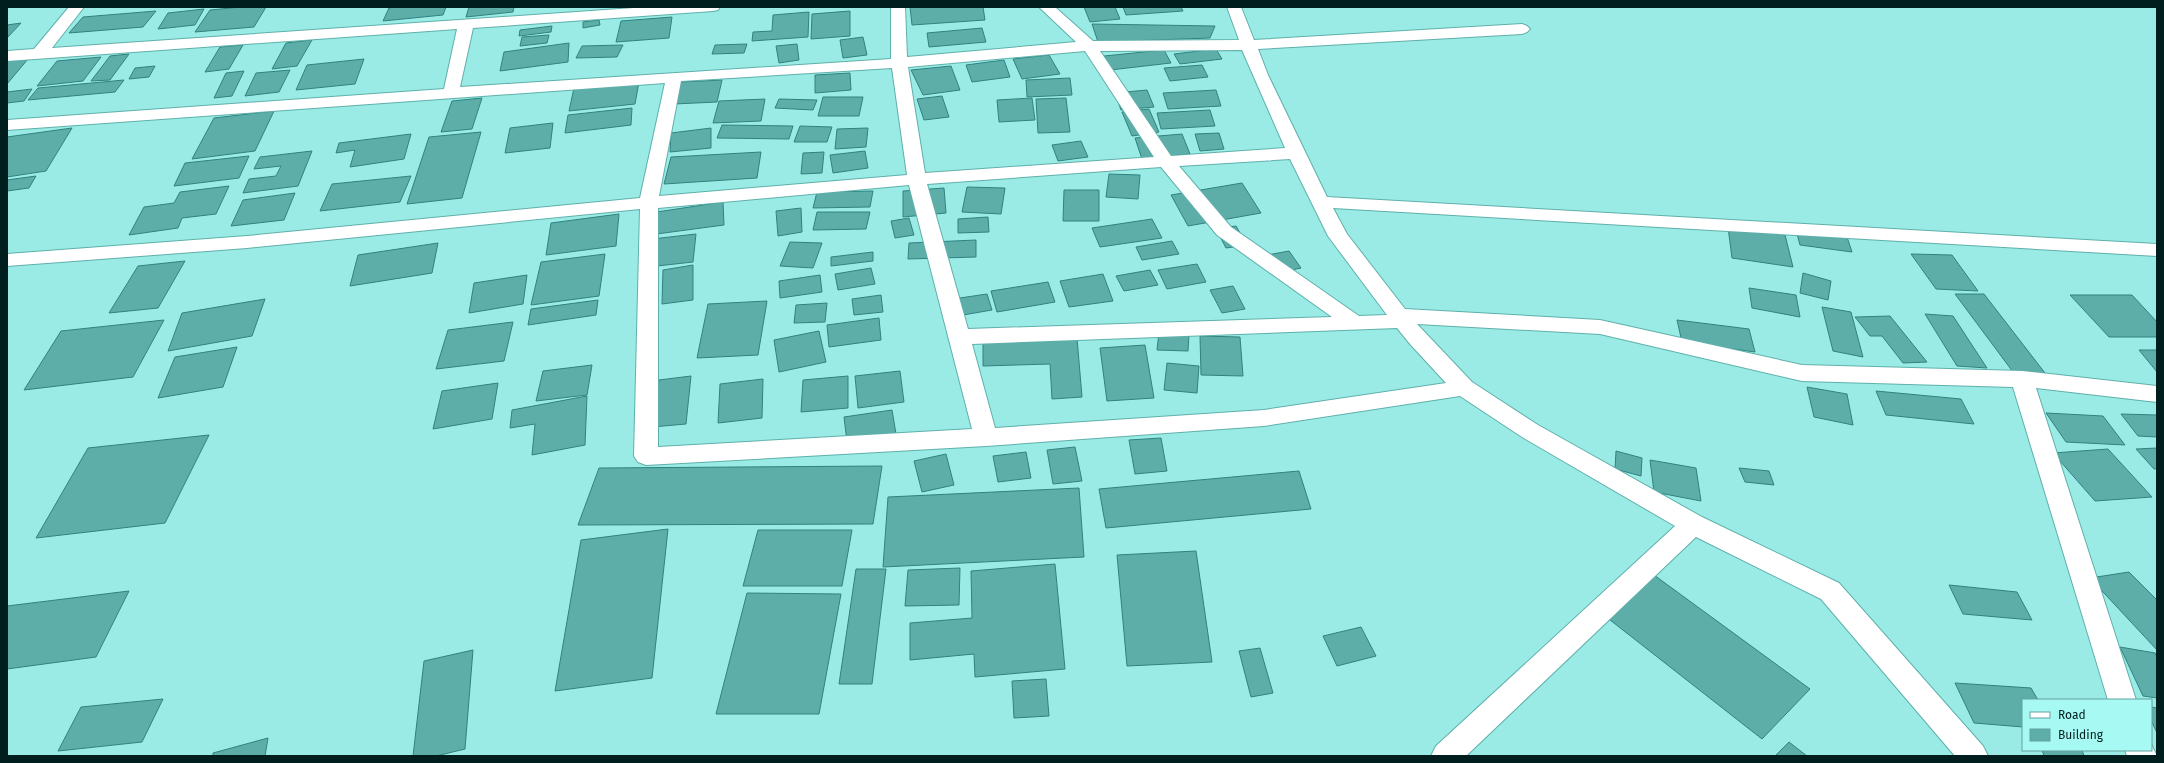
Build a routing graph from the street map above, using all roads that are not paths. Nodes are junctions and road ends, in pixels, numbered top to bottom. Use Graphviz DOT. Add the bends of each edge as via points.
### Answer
graph roads {
  1 [pos="77,7"];
  2 [pos="713,7"];
  3 [pos="898,7"];
  4 [pos="1046,7"];
  5 [pos="1234,7"];
  6 [pos="466,23"];
  7 [pos="1522,29"];
  8 [pos="1249,45"];
  9 [pos="1088,46"];
  10 [pos="39,54"];
  11 [pos="7,56"];
  12 [pos="899,63"];
  13 [pos="674,77"];
  14 [pos="451,93"];
  15 [pos="7,126"];
  16 [pos="1296,153"];
  17 [pos="1166,160"];
  18 [pos="917,180"];
  19 [pos="650,202"];
  20 [pos="1321,202"];
  21 [pos="2157,250"];
  22 [pos="7,260"];
  23 [pos="1400,318"];
  24 [pos="1354,322"];
  25 [pos="959,337"];
  26 [pos="2022,379"];
  27 [pos="1464,388"];
  28 [pos="2157,394"];
  29 [pos="986,437"];
  30 [pos="1693,524"];
  31 [pos="2122,699"];
  32 [pos="1446,756"];
  33 [pos="1973,756"];
  1 -- 10 [label="street"];
  2 -- 6 [label="street"];
  3 -- 12 [label="street"];
  4 -- 9 [label="street"];
  5 -- 8 [label="street"];
  6 -- 10 [label="street"];
  6 -- 14 [label="street"];
  7 -- 8 [label="street"];
  8 -- 9 [label="street"];
  8 -- 16 [label="street"];
  9 -- 12 [label="street"];
  9 -- 17 [label="street"];
  10 -- 11 [label="street"];
  12 -- 13 [label="street"];
  12 -- 18 [label="street"];
  13 -- 14 [label="street"];
  13 -- 19 [label="street"];
  14 -- 15 [label="street"];
  16 -- 17 [label="street"];
  16 -- 20 [label="street"];
  17 -- 18 [label="street"];
  17 -- 24 [label="street" via="1224,231"];
  18 -- 19 [label="street"];
  18 -- 25 [label="street"];
  19 -- 22 [label="street" via="346,234 89,256"];
  19 -- 29 [label="street" via="646,456"];
  20 -- 21 [label="street"];
  20 -- 23 [label="street" via="1338,236"];
  23 -- 24 [label="street"];
  23 -- 26 [label="street" via="1600,327 1802,373"];
  23 -- 27 [label="street"];
  24 -- 25 [label="street"];
  25 -- 29 [label="street"];
  26 -- 28 [label="street"];
  26 -- 31 [label="street"];
  27 -- 29 [label="street" via="1264,418"];
  27 -- 30 [label="street" via="1530,431"];
  30 -- 32 [label="street"];
  30 -- 33 [label="street" via="1830,591"];
}
